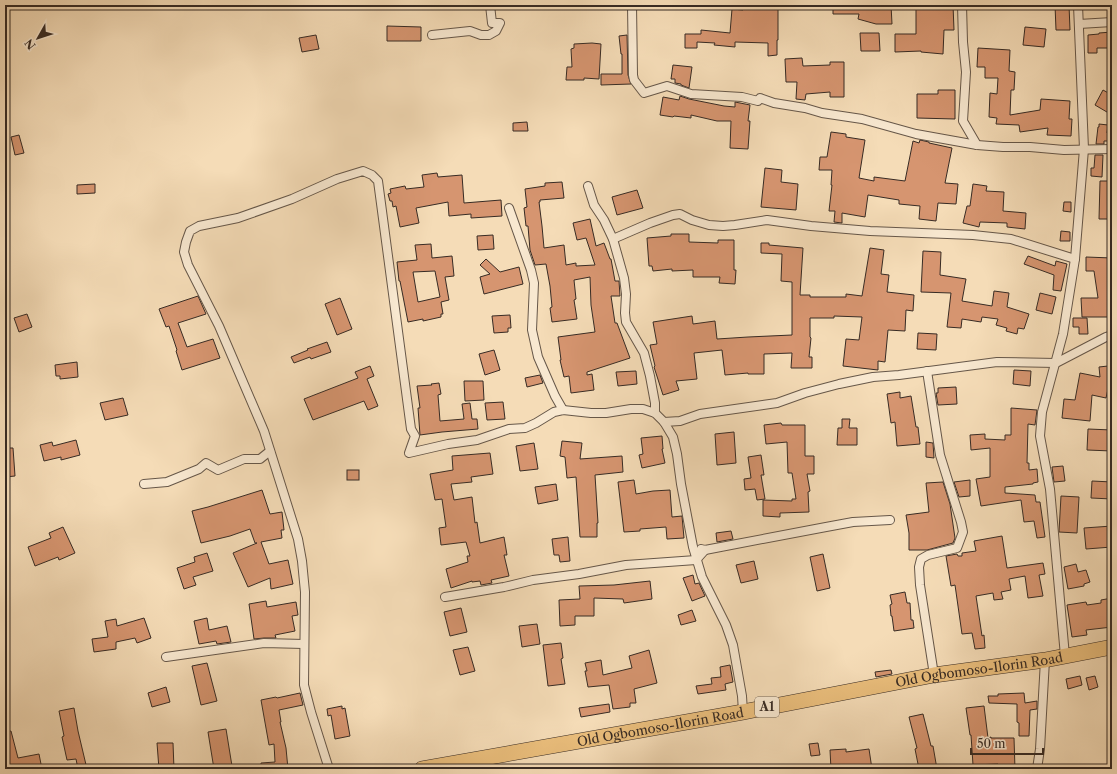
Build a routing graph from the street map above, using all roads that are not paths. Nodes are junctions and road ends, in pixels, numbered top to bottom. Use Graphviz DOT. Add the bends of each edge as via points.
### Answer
graph roads {
  1 [pos="490,5"];
  2 [pos="632,5"];
  3 [pos="962,5"];
  4 [pos="1078,5"];
  5 [pos="1112,22"];
  6 [pos="1079,24"];
  7 [pos="432,35"];
  8 [pos="977,145"];
  9 [pos="1084,149"];
  10 [pos="1112,149"];
  11 [pos="588,186"];
  12 [pos="509,208"];
  13 [pos="613,239"];
  14 [pos="1075,259"];
  15 [pos="1112,335"];
  16 [pos="1056,363"];
  17 [pos="927,371"];
  18 [pos="563,410"];
  19 [pos="655,413"];
  20 [pos="680,421"];
  21 [pos="664,422"];
  22 [pos="672,437"];
  23 [pos="270,451"];
  24 [pos="144,484"];
  25 [pos="890,520"];
  26 [pos="692,547"];
  27 [pos="705,550"];
  28 [pos="696,560"];
  29 [pos="445,597"];
  30 [pos="304,644"];
  31 [pos="1112,647"];
  32 [pos="1066,656"];
  33 [pos="166,658"];
  34 [pos="1045,660"];
  35 [pos="934,675"];
  36 [pos="743,712"];
  37 [pos="329,769"];
  38 [pos="422,769"];
  39 [pos="1037,769"];
  1 -- 7 [label="street" via="492,23 500,23 496,31 490,35 470,31"];
  2 -- 8 [label="street" via="633,75 644,92 667,86 690,94 758,100 760,98 822,113 862,119 916,134"];
  3 -- 8 [label="street" via="966,72 963,121"];
  4 -- 6 [label="street"];
  5 -- 6 [label="street"];
  6 -- 9 [label="street"];
  8 -- 9 [label="street"];
  9 -- 10 [label="street"];
  9 -- 14 [label="street"];
  11 -- 13 [label="street" via="594,205"];
  12 -- 18 [label="street" via="534,283 532,330 538,357"];
  13 -- 14 [label="street" via="650,223 680,214 709,225 735,225 767,220 870,231 1004,238"];
  13 -- 19 [label="street" via="624,278 626,322 644,353"];
  14 -- 16 [label="street"];
  15 -- 16 [label="street"];
  16 -- 17 [label="street" via="997,362"];
  16 -- 32 [label="street" via="1042,412 1040,436 1050,489"];
  17 -- 20 [label="street" via="873,377 805,393 777,403 700,414"];
  17 -- 35 [label="street" via="940,455 962,532 957,548 928,555 921,559 919,567"];
  18 -- 19 [label="street" via="606,413 643,408"];
  18 -- 23 [label="street" via="554,412 525,428 509,429 477,440 409,453 415,436 411,429 378,181 363,171 238,218 199,226 190,231 186,242 184,252 188,265 219,326"];
  19 -- 21 [label="street"];
  20 -- 21 [label="street"];
  20 -- 22 [label="street"];
  21 -- 22 [label="street"];
  22 -- 26 [label="street"];
  23 -- 24 [label="street" via="260,459 244,459 218,470 206,463 167,482"];
  23 -- 30 [label="street" via="298,539 302,561"];
  25 -- 27 [label="street" via="826,526"];
  26 -- 27 [label="street"];
  26 -- 28 [label="street"];
  27 -- 28 [label="street"];
  28 -- 29 [label="street" via="626,565"];
  28 -- 36 [label="street" via="733,645"];
  30 -- 33 [label="street" via="264,643"];
  30 -- 37 [label="street" via="304,685"];
  31 -- 32 [label="highway, Old Ogbomoso-Ilorin Road / A1"];
  32 -- 34 [label="highway, Old Ogbomoso-Ilorin Road / A1"];
  34 -- 35 [label="highway, Old Ogbomoso-Ilorin Road / A1"];
  34 -- 39 [label="street"];
  35 -- 36 [label="highway, Old Ogbomoso-Ilorin Road / A1"];
  36 -- 38 [label="highway, Old Ogbomoso-Ilorin Road / A1"];
}
